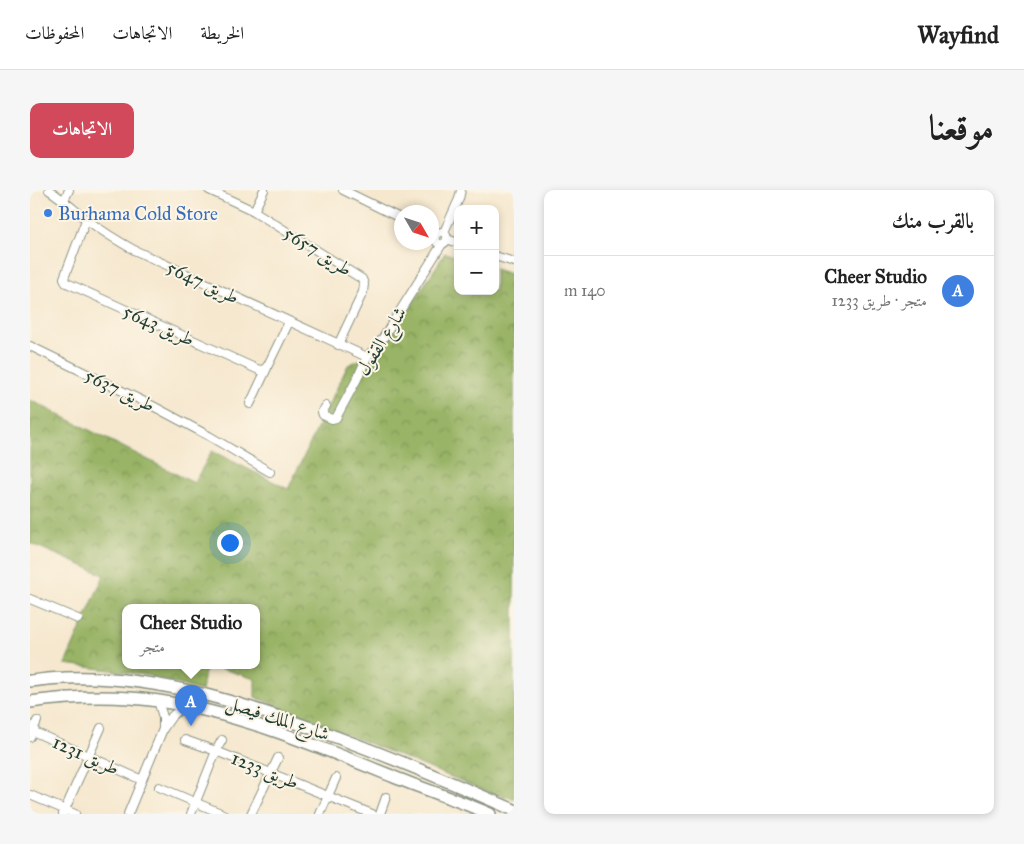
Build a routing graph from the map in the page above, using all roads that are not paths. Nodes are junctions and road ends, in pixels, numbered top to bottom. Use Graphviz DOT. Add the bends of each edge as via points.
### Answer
graph roads {
  1 [pos="49,190"];
  2 [pos="69,190"];
  3 [pos="209,190"];
  4 [pos="264,190"];
  5 [pos="343,190"];
  6 [pos="462,190"];
  7 [pos="64,200"];
  8 [pos="254,212"];
  9 [pos="394,215"];
  10 [pos="86,220"];
  11 [pos="440,236"];
  12 [pos="454,241"];
  13 [pos="499,257"];
  14 [pos="514,262"];
  15 [pos="289,322"];
  16 [pos="338,345"];
  17 [pos="30,346"];
  18 [pos="367,357"];
  19 [pos="267,368"];
  20 [pos="250,404"];
  21 [pos="326,406"];
  22 [pos="270,472"];
  23 [pos="30,599"];
  24 [pos="78,619"];
  25 [pos="30,681"];
  26 [pos="158,701"];
  27 [pos="30,702"];
  28 [pos="184,706"];
  29 [pos="37,721"];
  30 [pos="101,728"];
  31 [pos="164,729"];
  32 [pos="31,733"];
  33 [pos="185,740"];
  34 [pos="222,740"];
  35 [pos="216,751"];
  36 [pos="88,757"];
  37 [pos="278,758"];
  38 [pos="270,772"];
  39 [pos="336,778"];
  40 [pos="142,780"];
  41 [pos="159,787"];
  42 [pos="30,794"];
  43 [pos="328,797"];
  44 [pos="386,797"];
  45 [pos="486,798"];
  46 [pos="195,803"];
  47 [pos="514,806"];
  48 [pos="514,810"];
  49 [pos="64,811"];
  50 [pos="486,813"];
  51 [pos="75,814"];
  52 [pos="128,814"];
  53 [pos="191,814"];
  54 [pos="223,814"];
  55 [pos="251,814"];
  56 [pos="320,814"];
  57 [pos="372,814"];
  58 [pos="380,814"];
  1 -- 7 [label="street, طريق 5647"];
  2 -- 7 [label="street"];
  3 -- 8 [label="street, طريق 5657"];
  4 -- 8 [label="street"];
  5 -- 9 [label="street"];
  6 -- 11 [label="street, شارع القفول"];
  7 -- 10 [label="street, طريق 5647"];
  8 -- 16 [label="street, طريق 5657" via="362,279 364,292"];
  10 -- 15 [label="street, طريق 5647" via="134,250"];
  10 -- 19 [label="street, طريق 5643" via="65,275 66,283 256,369"];
  11 -- 12 [label="street"];
  11 -- 18 [label="street, شارع القفول" via="383,338"];
  13 -- 14 [label="street"];
  15 -- 16 [label="street, طريق 5647"];
  15 -- 19 [label="street"];
  16 -- 18 [label="street, طريق 5647"];
  17 -- 22 [label="street, طريق 5637" via="139,399"];
  18 -- 21 [label="street, شارع القفول" via="336,418 332,420 323,415"];
  19 -- 20 [label="street"];
  23 -- 24 [label="street"];
  25 -- 45 [label="main road, شارع الملك فيصل" via="104,679 183,690 273,714"];
  26 -- 27 [label="main road, شارع الملك فيصل" via="97,697"];
  26 -- 28 [label="main road, شارع الملك فيصل"];
  26 -- 31 [label="street"];
  28 -- 31 [label="street"];
  28 -- 50 [label="main road, شارع الملك فيصل" via="299,740"];
  29 -- 32 [label="street"];
  30 -- 36 [label="street"];
  31 -- 40 [label="street"];
  32 -- 36 [label="street, طريق 1231"];
  33 -- 35 [label="street, طريق 1233"];
  34 -- 35 [label="street"];
  35 -- 38 [label="street, طريق 1233"];
  35 -- 46 [label="street"];
  36 -- 40 [label="street, طريق 1231"];
  36 -- 49 [label="street"];
  37 -- 38 [label="street"];
  38 -- 43 [label="street, طريق 1233"];
  38 -- 55 [label="street"];
  39 -- 43 [label="street"];
  40 -- 52 [label="street"];
  41 -- 46 [label="street"];
  42 -- 49 [label="street"];
  43 -- 56 [label="street"];
  43 -- 57 [label="street, طريق 1233"];
  44 -- 58 [label="street"];
  45 -- 47 [label="main road"];
  45 -- 48 [label="main road, شارع الملك فيصل"];
  46 -- 53 [label="street"];
  46 -- 54 [label="street"];
  49 -- 51 [label="street"];
}
